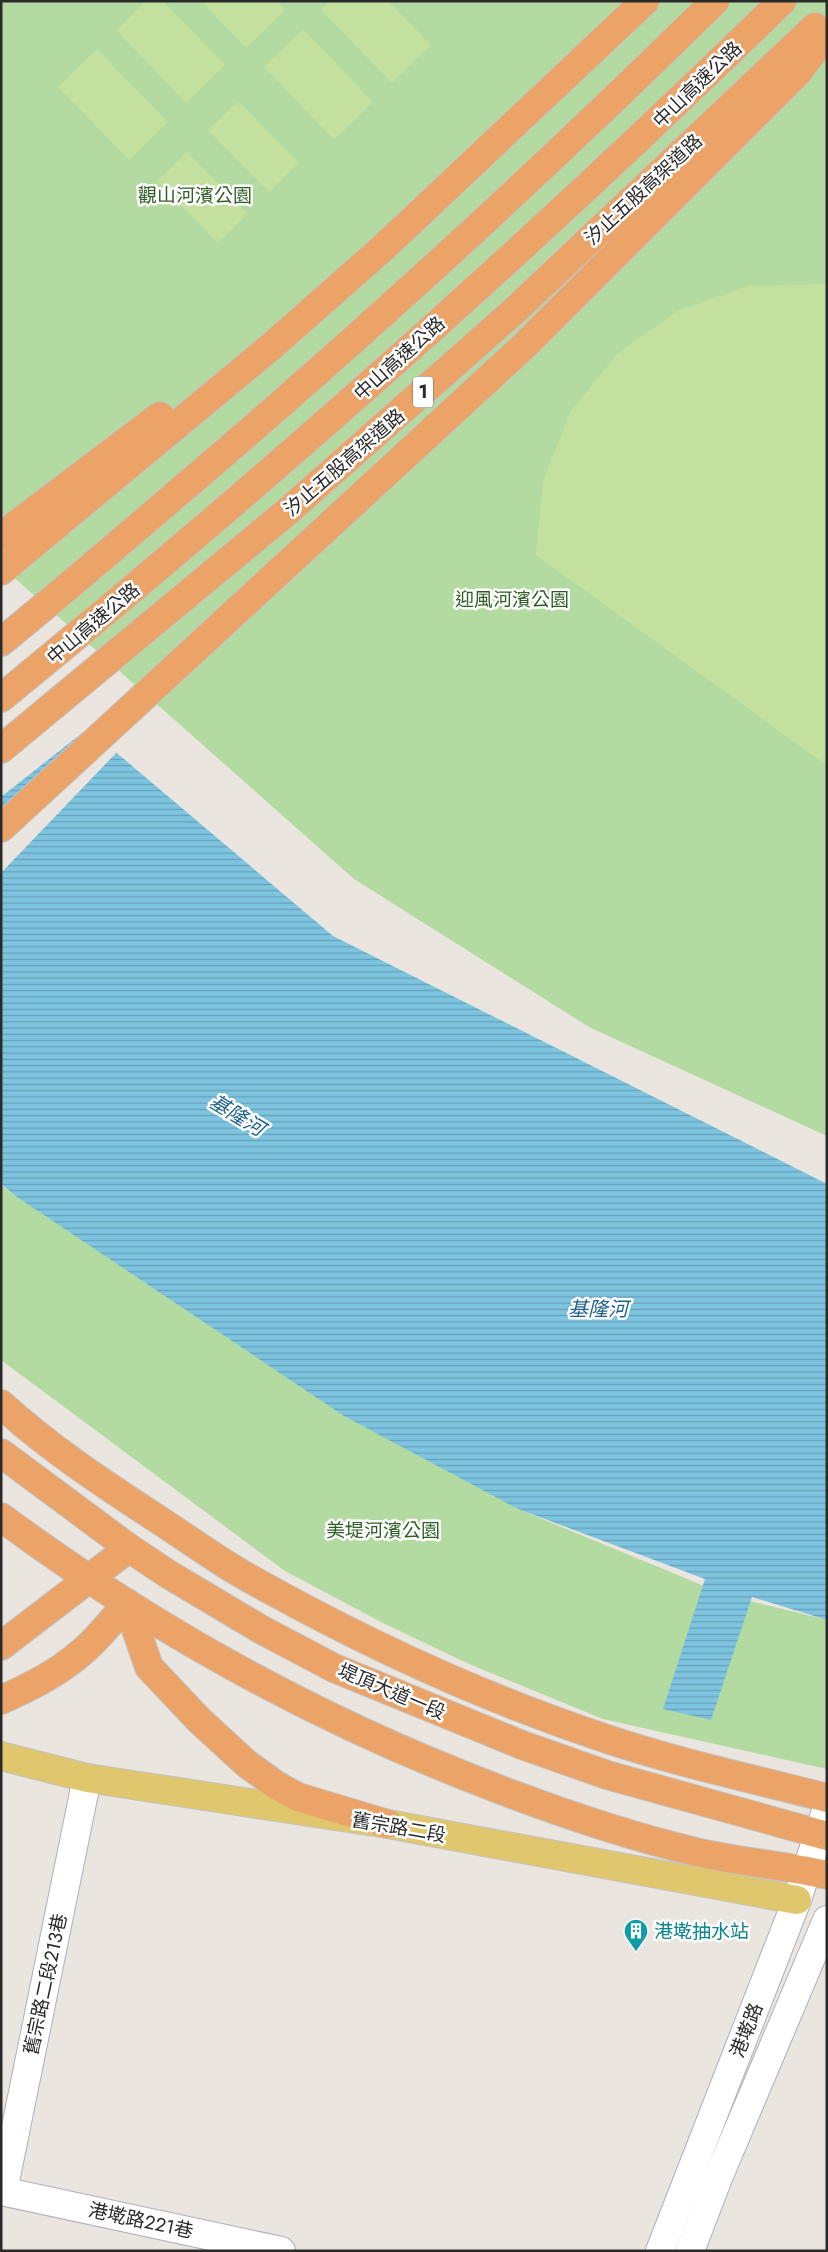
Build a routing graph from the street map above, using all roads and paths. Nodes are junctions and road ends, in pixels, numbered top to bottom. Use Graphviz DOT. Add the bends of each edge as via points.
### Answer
graph roads {
  1 [pos="645,1"];
  2 [pos="715,1"];
  3 [pos="782,1"];
  4 [pos="827,16"];
  5 [pos="827,34"];
  6 [pos="384,247"];
  7 [pos="1,536"];
  8 [pos="1,572"];
  9 [pos="1,642"];
  10 [pos="1,698"];
  11 [pos="1,749"];
  12 [pos="1,828"];
  13 [pos="1,1404"];
  14 [pos="1,1453"];
  15 [pos="1,1517"];
  16 [pos="129,1548"];
  17 [pos="88,1579"];
  18 [pos="127,1603"];
  19 [pos="1,1646"];
  20 [pos="1,1700"];
  21 [pos="1,1756"];
  22 [pos="87,1778"];
  23 [pos="827,1798"];
  24 [pos="827,1808"];
  25 [pos="388,1824"];
  26 [pos="823,1835"];
  27 [pos="817,1873"];
  28 [pos="797,1900"];
  29 [pos="827,1906"];
  30 [pos="827,1920"];
  31 [pos="2,2191"];
  32 [pos="245,2247"];
  33 [pos="281,2251"];
  34 [pos="660,2251"];
  35 [pos="690,2251"];
  1 -- 6 [label="highway"];
  2 -- 9 [label="highway" via="522,188 349,346"];
  3 -- 10 [label="highway, 中山高速公路 / 1" via="649,130 343,410 100,618"];
  4 -- 11 [label="highway, 汐止五股高架道路 / 1" via="513,312 288,511"];
  5 -- 12 [label="highway" via="798,72 524,346"];
  6 -- 7 [label="highway"];
  6 -- 8 [label="highway" via="265,352"];
  13 -- 23 [label="highway" via="121,1496 238,1572 321,1617 541,1716 663,1756"];
  14 -- 16 [label="highway, 堤頂大道一段"];
  15 -- 17 [label="highway"];
  16 -- 17 [label="highway"];
  16 -- 26 [label="highway, 堤頂大道一段" via="262,1630 334,1668 607,1776"];
  17 -- 18 [label="highway"];
  17 -- 19 [label="highway"];
  18 -- 20 [label="highway" via="84,1651 62,1668"];
  18 -- 25 [label="highway" via="149,1667 247,1764 298,1797"];
  18 -- 27 [label="highway" via="203,1651 286,1696 444,1769 548,1808 687,1849"];
  21 -- 22 [label="main road, 舊宗路二段"];
  22 -- 25 [label="main road, 舊宗路二段"];
  22 -- 31 [label="street, 舊宗路二段213巷"];
  24 -- 26 [label="street, 港墘路"];
  25 -- 28 [label="main road, 舊宗路二段"];
  26 -- 27 [label="street, 港墘路"];
  27 -- 28 [label="street, 港墘路"];
  28 -- 29 [label="street"];
  28 -- 34 [label="street, 港墘路"];
  30 -- 35 [label="street, 港墘路"];
  31 -- 32 [label="street, 港墘路221巷"];
  32 -- 33 [label="street, 港墘路221巷"];
}
